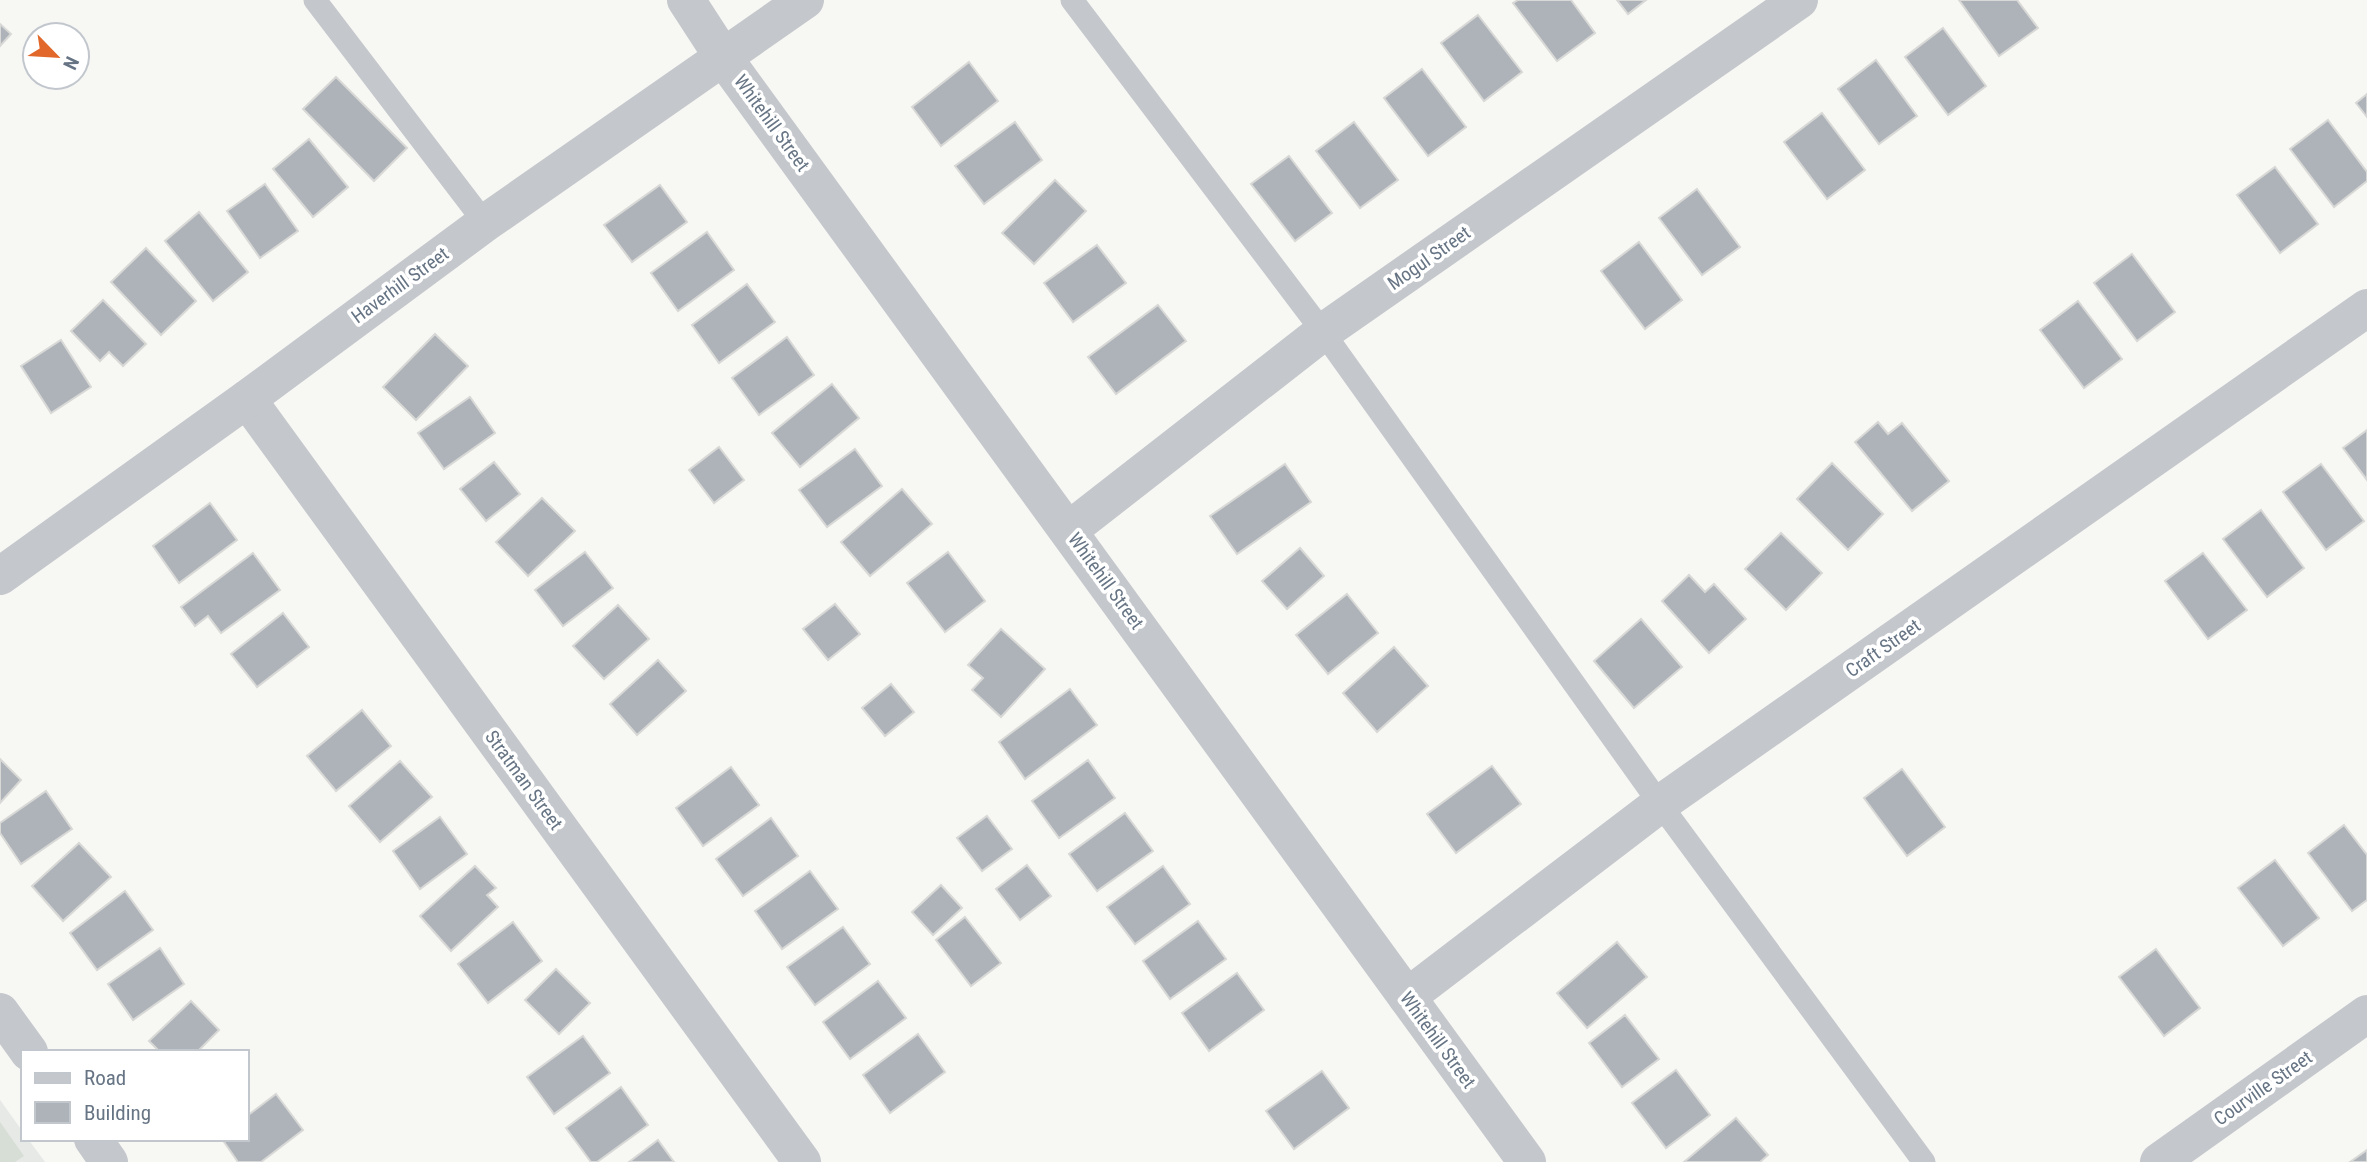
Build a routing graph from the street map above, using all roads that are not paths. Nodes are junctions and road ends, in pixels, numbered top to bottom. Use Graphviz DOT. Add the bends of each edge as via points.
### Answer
graph roads {
  1 [pos="315,0"];
  2 [pos="685,0"];
  3 [pos="804,0"];
  4 [pos="1072,0"];
  5 [pos="1799,0"];
  6 [pos="723,57"];
  7 [pos="485,223"];
  8 [pos="2367,309"];
  9 [pos="1323,332"];
  10 [pos="247,399"];
  11 [pos="1069,530"];
  12 [pos="0,576"];
  13 [pos="1660,804"];
  14 [pos="1407,997"];
  15 [pos="0,1012"];
  16 [pos="2367,1014"];
  17 [pos="28,1050"];
  18 [pos="94,1141"];
  19 [pos="109,1162"];
  20 [pos="802,1162"];
  21 [pos="1527,1162"];
  22 [pos="1924,1162"];
  23 [pos="2159,1162"];
  1 -- 7 [label="lane"];
  2 -- 6 [label="street, Whitehill Street"];
  3 -- 6 [label="street, Haverhill Street"];
  4 -- 9 [label="lane"];
  5 -- 9 [label="street, Mogul Street"];
  6 -- 7 [label="street, Haverhill Street"];
  6 -- 11 [label="street, Whitehill Street"];
  7 -- 10 [label="street, Haverhill Street"];
  8 -- 13 [label="street, Craft Street"];
  9 -- 11 [label="street, Mogul Street"];
  9 -- 13 [label="lane"];
  10 -- 12 [label="street, Haverhill Street"];
  10 -- 20 [label="street, Stratman Street"];
  11 -- 14 [label="street, Whitehill Street"];
  13 -- 14 [label="street, Craft Street"];
  13 -- 22 [label="lane"];
  14 -- 21 [label="street, Whitehill Street"];
  15 -- 17 [label="street"];
  16 -- 23 [label="street, Courville Street"];
  18 -- 19 [label="street"];
}
